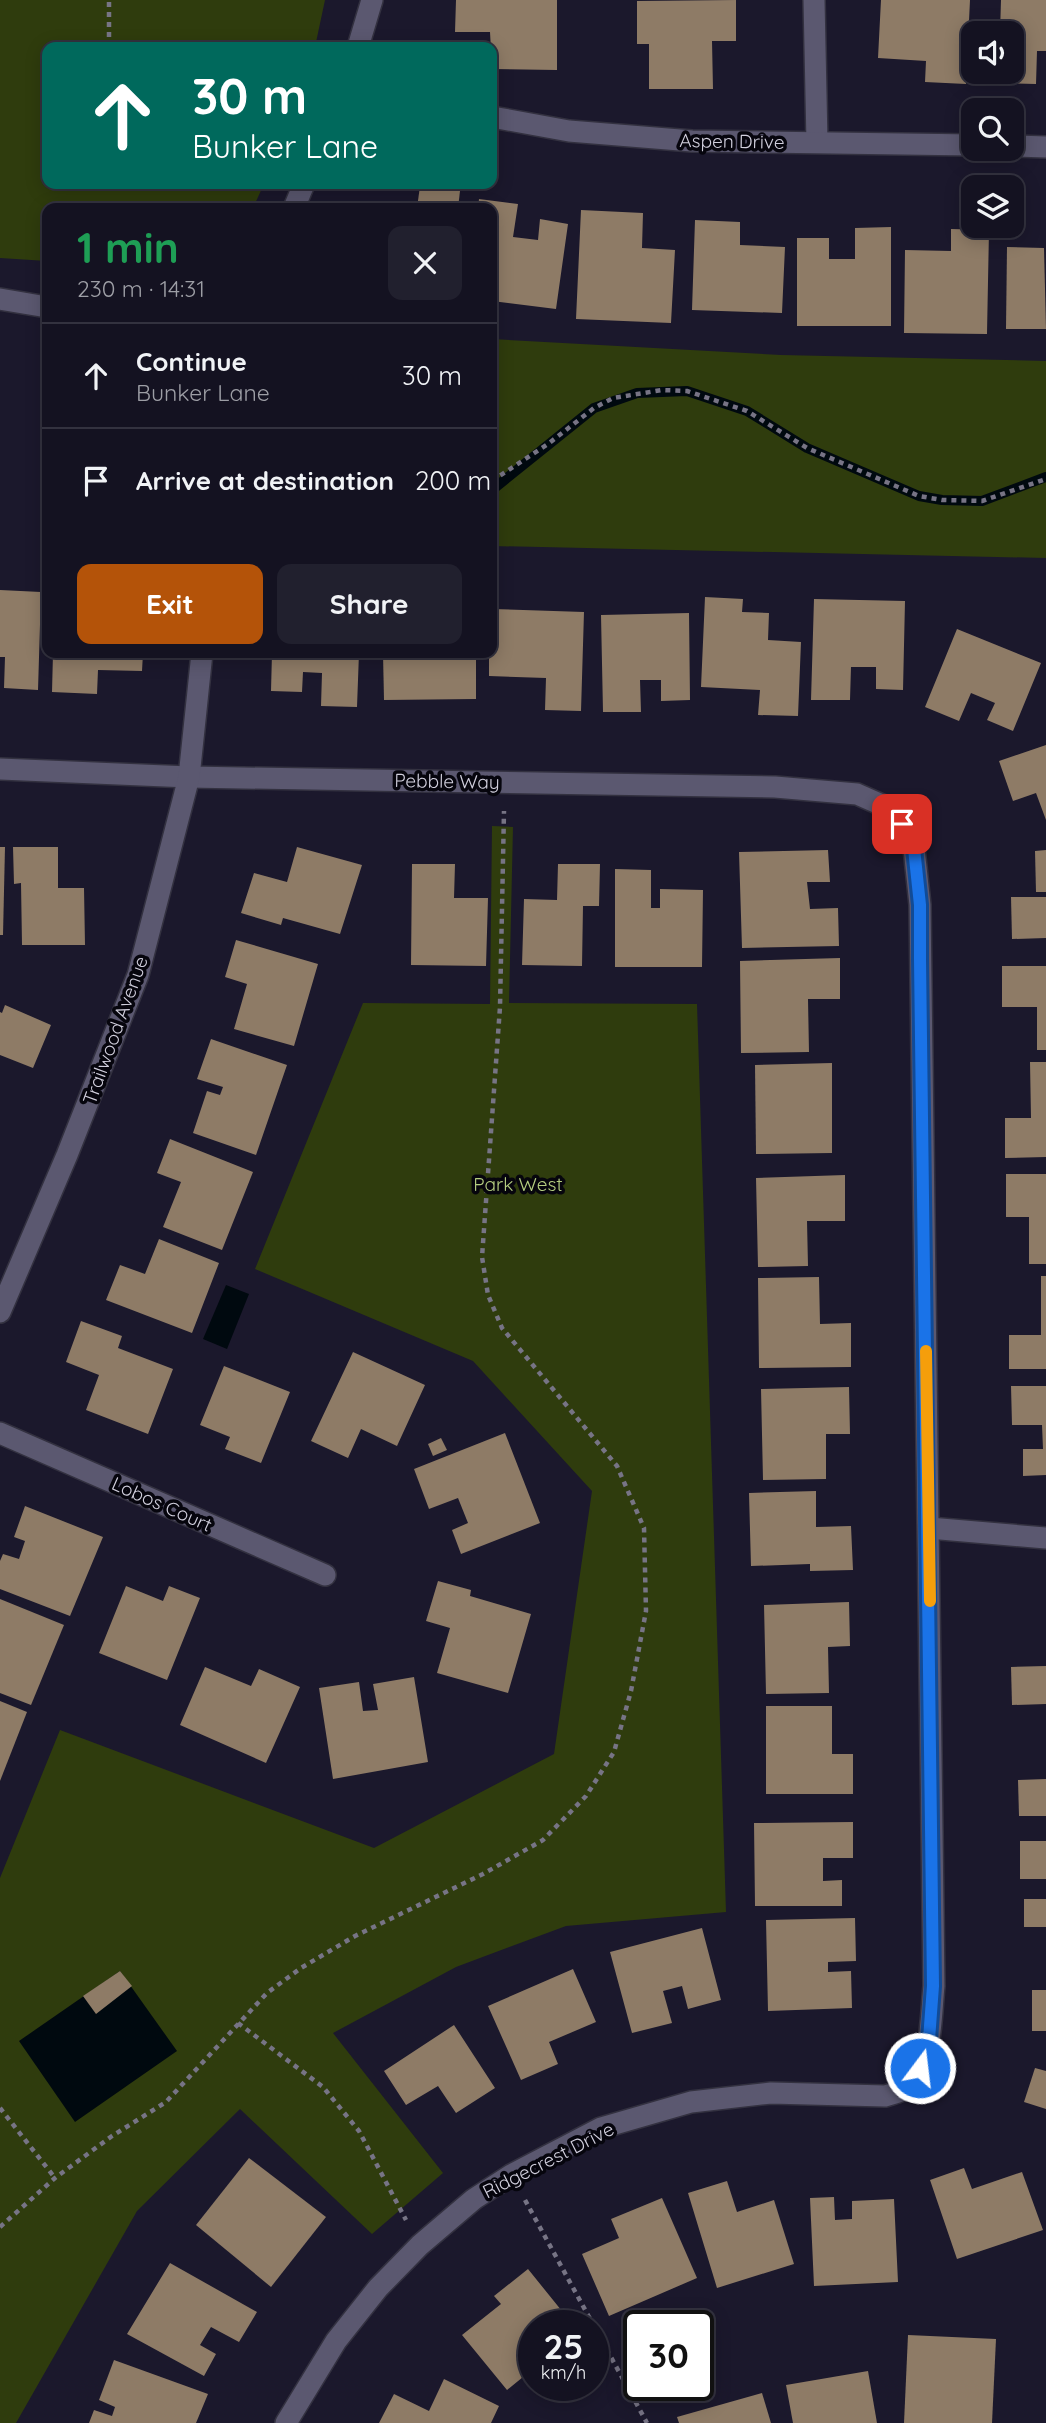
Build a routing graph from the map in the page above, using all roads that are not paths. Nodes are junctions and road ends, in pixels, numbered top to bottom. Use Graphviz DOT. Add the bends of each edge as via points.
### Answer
graph roads {
  1 [pos="372,0"];
  2 [pos="814,0"];
  3 [pos="359,42"];
  4 [pos="497,118"];
  5 [pos="817,142"];
  6 [pos="961,145"];
  7 [pos="1024,146"];
  8 [pos="1046,147"];
  9 [pos="0,299"];
  10 [pos="42,306"];
  11 [pos="201,658"];
  12 [pos="0,769"];
  13 [pos="189,777"];
  14 [pos="891,809"];
  15 [pos="0,1312"];
  16 [pos="0,1433"];
  17 [pos="929,1528"];
  18 [pos="1046,1538"];
  19 [pos="325,1575"];
  20 [pos="286,2423"];
  1 -- 3 [label="street"];
  2 -- 5 [label="street"];
  4 -- 5 [label="street, Aspen Drive" via="569,131 692,141"];
  5 -- 6 [label="street, Aspen Drive"];
  7 -- 8 [label="street"];
  9 -- 10 [label="street"];
  11 -- 13 [label="street, Trailwood Avenue"];
  12 -- 13 [label="street, Pebble Way"];
  13 -- 14 [label="street, Pebble Way" via="775,787 857,794"];
  13 -- 15 [label="street, Trailwood Avenue" via="138,975"];
  14 -- 17 [label="street, Ridgecrest Drive" via="913,839 920,905"];
  16 -- 19 [label="street, Lobos Court"];
  17 -- 18 [label="street"];
  17 -- 20 [label="street, Ridgecrest Drive" via="933,1986 928,2053 913,2084 885,2096 771,2092 691,2102 601,2128 511,2175 474,2199 378,2288 336,2341"];
}
